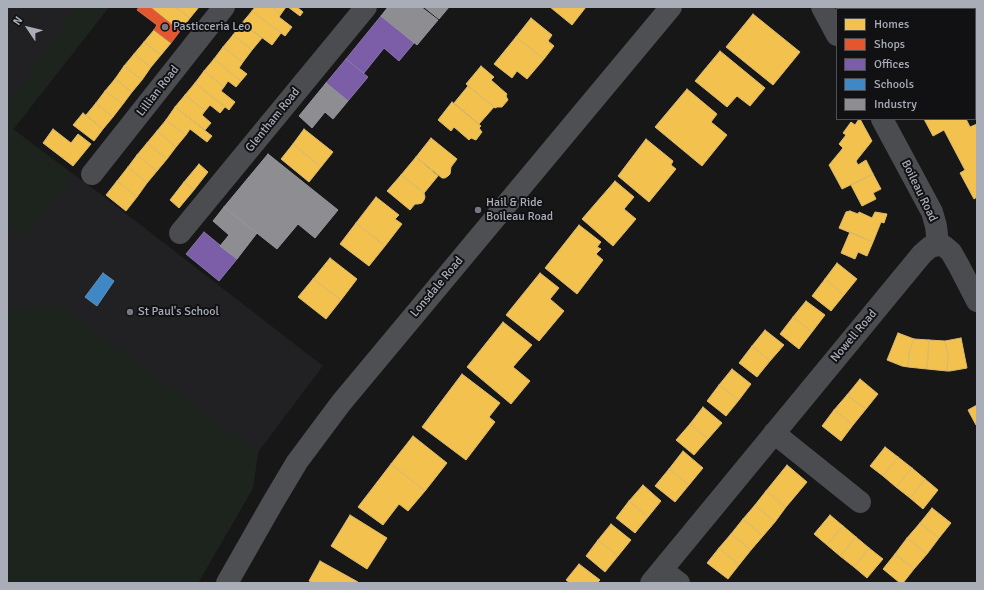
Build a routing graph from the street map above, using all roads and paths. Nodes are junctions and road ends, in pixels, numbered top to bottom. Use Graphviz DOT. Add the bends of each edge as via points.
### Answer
graph roads {
  1 [pos="224,7"];
  2 [pos="366,7"];
  3 [pos="671,7"];
  4 [pos="822,7"];
  5 [pos="836,33"];
  6 [pos="883,120"];
  7 [pos="92,174"];
  8 [pos="180,234"];
  9 [pos="938,245"];
  10 [pos="977,301"];
  11 [pos="774,433"];
  12 [pos="860,502"];
  13 [pos="656,576"];
  14 [pos="227,583"];
  15 [pos="679,583"];
  1 -- 7 [label="street, Lillian Road"];
  2 -- 8 [label="street, Glentham Road"];
  3 -- 14 [label="main road, Lonsdale Road" via="341,403 297,462"];
  4 -- 5 [label="street"];
  6 -- 9 [label="street, Boileau Road" via="932,212"];
  9 -- 10 [label="street" via="951,252"];
  9 -- 11 [label="street, Nowell Road" via="930,247 922,254"];
  11 -- 12 [label="street"];
  11 -- 13 [label="street, Nowell Road"];
  13 -- 15 [label="street, Nowell Road"];
}
